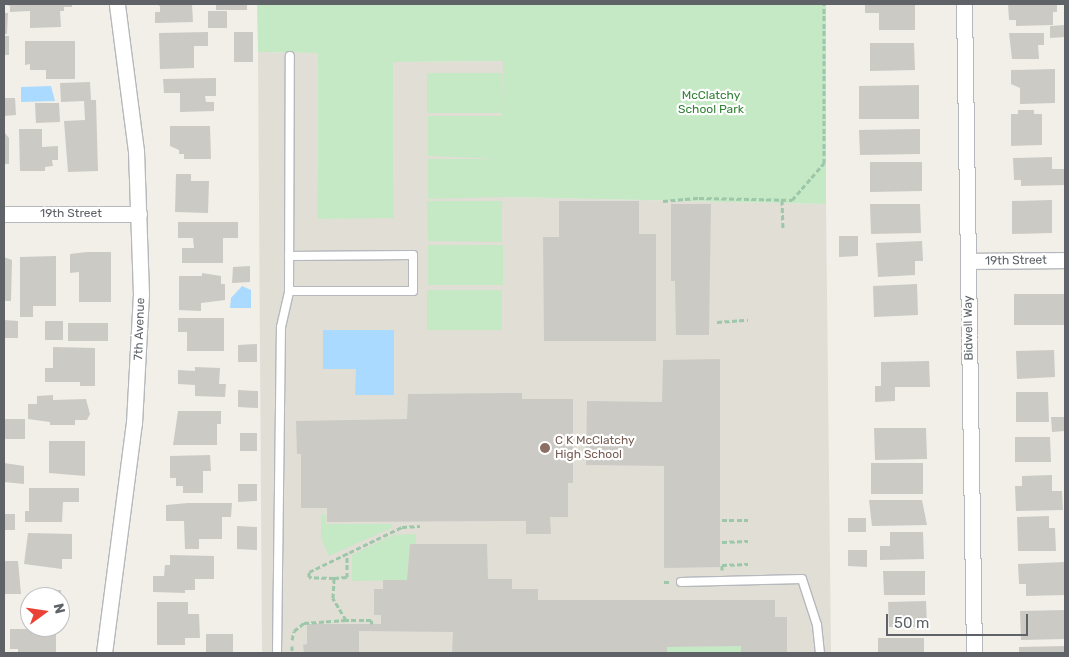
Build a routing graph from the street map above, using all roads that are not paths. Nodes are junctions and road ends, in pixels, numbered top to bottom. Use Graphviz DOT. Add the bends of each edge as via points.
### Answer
graph roads {
  1 [pos="117,4"];
  2 [pos="964,4"];
  3 [pos="290,56"];
  4 [pos="4,214"];
  5 [pos="139,214"];
  6 [pos="289,256"];
  7 [pos="1065,260"];
  8 [pos="968,261"];
  9 [pos="289,291"];
  10 [pos="681,582"];
  11 [pos="104,653"];
  12 [pos="276,653"];
  13 [pos="820,653"];
  14 [pos="974,653"];
  1 -- 5 [label="street, 7th Avenue" via="136,151"];
  2 -- 8 [label="street, Bidwell Way"];
  3 -- 6 [label="lane"];
  4 -- 5 [label="street, 19th Street"];
  5 -- 11 [label="street, 7th Avenue" via="141,294 134,423"];
  6 -- 9 [label="lane"];
  6 -- 9 [label="lane" via="413,255 413,291"];
  7 -- 8 [label="street, 19th Street"];
  8 -- 14 [label="street, Bidwell Way"];
  9 -- 12 [label="lane" via="281,327"];
  10 -- 13 [label="lane" via="802,579 817,625"];
}
